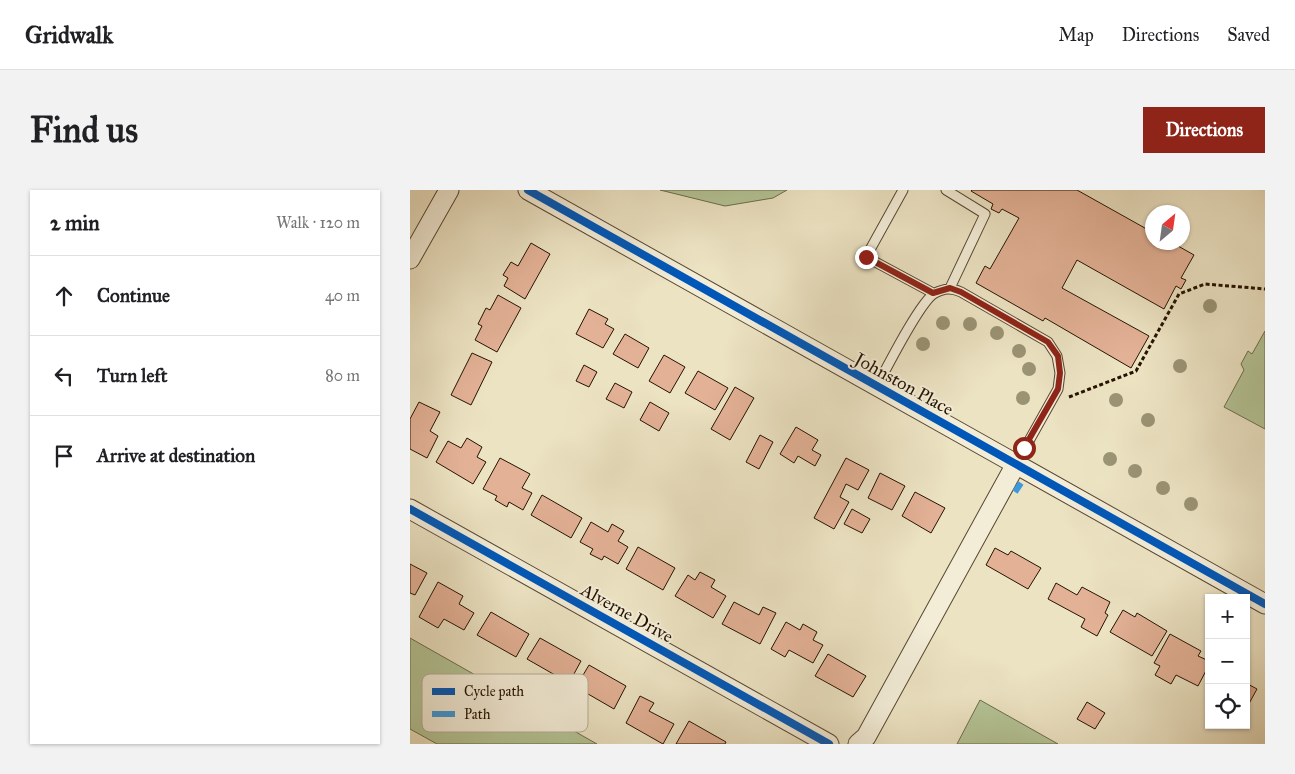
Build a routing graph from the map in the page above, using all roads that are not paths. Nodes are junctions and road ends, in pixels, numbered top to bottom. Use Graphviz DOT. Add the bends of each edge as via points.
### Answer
graph roads {
  1 [pos="449,190"];
  2 [pos="528,190"];
  3 [pos="903,190"];
  4 [pos="946,190"];
  5 [pos="962,194"];
  6 [pos="410,259"];
  7 [pos="950,288"];
  8 [pos="933,293"];
  9 [pos="877,386"];
  10 [pos="1016,464"];
  11 [pos="410,509"];
  12 [pos="1265,604"];
  13 [pos="829,744"];
  14 [pos="858,744"];
  1 -- 6 [label="street"];
  2 -- 9 [label="street, Johnston Place"];
  3 -- 8 [label="lane" via="866,257"];
  4 -- 5 [label="lane"];
  5 -- 7 [label="lane" via="985,214"];
  7 -- 8 [label="lane"];
  7 -- 10 [label="lane" via="1048,342 1058,356 1058,389"];
  8 -- 9 [label="lane" via="922,306"];
  9 -- 10 [label="street, Johnston Place"];
  10 -- 12 [label="street, Johnston Place"];
  10 -- 14 [label="street" via="866,737"];
  11 -- 13 [label="street, Alverne Drive"];
}
